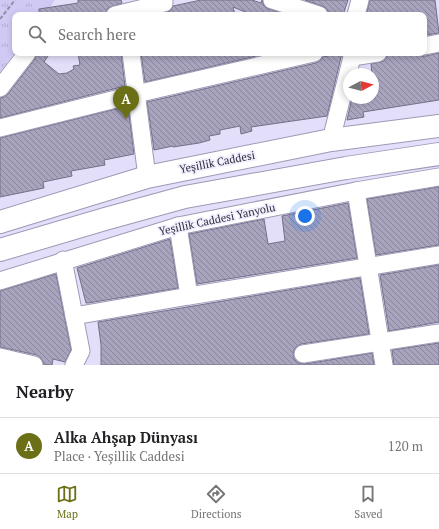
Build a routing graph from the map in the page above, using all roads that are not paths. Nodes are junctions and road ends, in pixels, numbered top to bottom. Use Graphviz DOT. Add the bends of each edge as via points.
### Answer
graph roads {
  1 [pos="272,0"];
  2 [pos="360,0"];
  3 [pos="169,1"];
  4 [pos="123,10"];
  5 [pos="310,12"];
  6 [pos="357,12"];
  7 [pos="439,43"];
  8 [pos="427,45"];
  9 [pos="25,56"];
  10 [pos="131,56"];
  11 [pos="301,56"];
  12 [pos="352,56"];
  13 [pos="0,88"];
  14 [pos="136,94"];
  15 [pos="439,126"];
  16 [pos="0,128"];
  17 [pos="331,140"];
  18 [pos="439,154"];
  19 [pos="147,177"];
  20 [pos="439,177"];
  21 [pos="356,191"];
  22 [pos="0,222"];
  23 [pos="178,226"];
  24 [pos="0,250"];
  25 [pos="439,255"];
  26 [pos="63,260"];
  27 [pos="368,268"];
  28 [pos="0,281"];
  29 [pos="189,296"];
  30 [pos="74,316"];
  31 [pos="439,334"];
  32 [pos="380,342"];
  33 [pos="303,354"];
  34 [pos="0,357"];
  35 [pos="34,365"];
  36 [pos="74,365"];
  37 [pos="384,365"];
  1 -- 5 [label="street"];
  2 -- 6 [label="street"];
  3 -- 4 [label="street"];
  7 -- 8 [label="street"];
  9 -- 13 [label="street"];
  10 -- 14 [label="street"];
  11 -- 14 [label="street"];
  12 -- 17 [label="street"];
  14 -- 16 [label="street"];
  14 -- 19 [label="street"];
  15 -- 17 [label="highway, Yeşillik Caddesi"];
  17 -- 19 [label="highway, Yeşillik Caddesi"];
  18 -- 24 [label="highway" via="185,197"];
  19 -- 22 [label="highway, Yeşillik Caddesi"];
  20 -- 21 [label="street, Yeşillik Caddesi Yanyolu"];
  21 -- 23 [label="street, Yeşillik Caddesi Yanyolu"];
  21 -- 27 [label="street"];
  23 -- 26 [label="street, Yeşillik Caddesi Yanyolu"];
  23 -- 29 [label="street"];
  25 -- 27 [label="street"];
  26 -- 28 [label="street, Yeşillik Caddesi Yanyolu"];
  26 -- 30 [label="street"];
  27 -- 29 [label="street"];
  27 -- 32 [label="street"];
  29 -- 30 [label="street"];
  30 -- 36 [label="street" via="81,351"];
  31 -- 32 [label="street"];
  32 -- 33 [label="street"];
  32 -- 37 [label="street"];
  34 -- 35 [label="street"];
}
